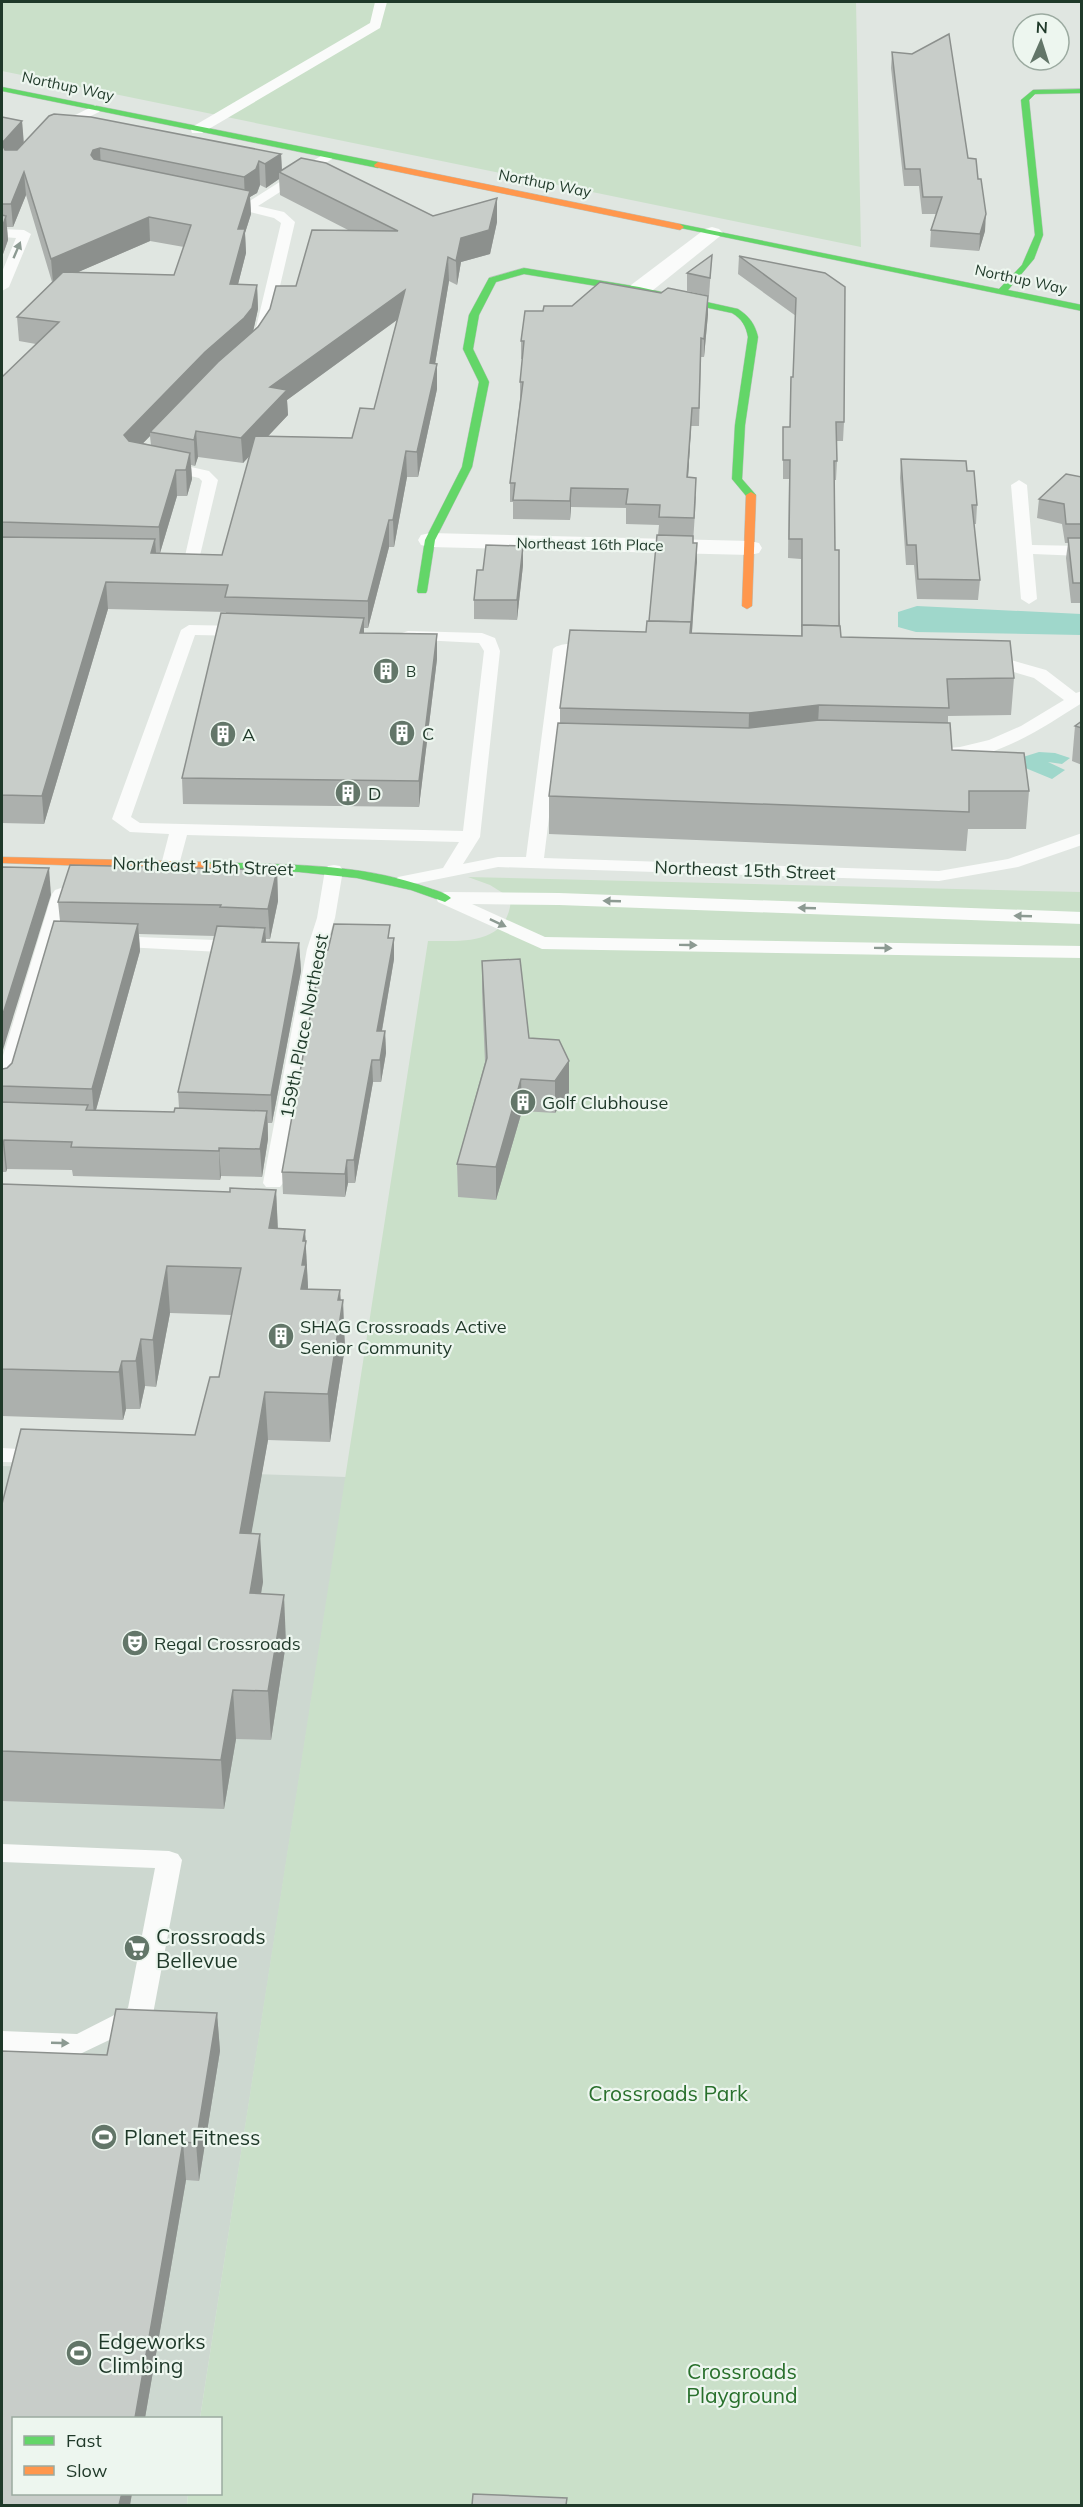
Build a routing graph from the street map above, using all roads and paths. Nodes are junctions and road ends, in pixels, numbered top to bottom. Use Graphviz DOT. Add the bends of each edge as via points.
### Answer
graph roads {
  1 [pos="381,2"];
  2 [pos="2,89"];
  3 [pos="1082,91"];
  4 [pos="95,109"];
  5 [pos="197,130"];
  6 [pos="44,134"];
  7 [pos="327,156"];
  8 [pos="2,233"];
  9 [pos="712,233"];
  10 [pos="2,287"];
  11 [pos="639,290"];
  12 [pos="1002,291"];
  13 [pos="1082,308"];
  14 [pos="244,354"];
  15 [pos="146,462"];
  16 [pos="1019,484"];
  17 [pos="430,540"];
  18 [pos="750,548"];
  19 [pos="1024,549"];
  20 [pos="1082,551"];
  21 [pos="156,560"];
  22 [pos="422,591"];
  23 [pos="1029,599"];
  24 [pos="747,606"];
  25 [pos="267,632"];
  26 [pos="387,635"];
  27 [pos="608,650"];
  28 [pos="966,657"];
  29 [pos="1078,698"];
  30 [pos="921,752"];
  31 [pos="547,753"];
  32 [pos="570,753"];
  33 [pos="179,830"];
  34 [pos="471,837"];
  35 [pos="1081,839"];
  36 [pos="2,860"];
  37 [pos="534,863"];
  38 [pos="170,865"];
  39 [pos="334,870"];
  40 [pos="449,872"];
  41 [pos="404,881"];
  42 [pos="60,894"];
  43 [pos="445,898"];
  44 [pos="1082,918"];
  45 [pos="48,940"];
  46 [pos="71,941"];
  47 [pos="95,942"];
  48 [pos="258,947"];
  49 [pos="292,949"];
  50 [pos="316,949"];
  51 [pos="1082,952"];
  52 [pos="2,1090"];
  53 [pos="259,1130"];
  54 [pos="283,1131"];
  55 [pos="273,1183"];
  56 [pos="2,1455"];
  57 [pos="70,1457"];
  58 [pos="2,1853"];
  59 [pos="2,2041"];
  1 -- 5 [label="lane" via="376,25"];
  2 -- 4 [label="street, Northup Way"];
  3 -- 12 [label="street" via="1033,92 1025,100 1040,235 1038,246"];
  4 -- 5 [label="street, Northup Way"];
  4 -- 6 [label="lane"];
  5 -- 7 [label="street, Northup Way"];
  7 -- 9 [label="street, Northup Way"];
  7 -- 14 [label="lane" via="241,206 279,215 288,222 262,333"];
  10 -- 8 [label="lane, one-way" via="24,234"];
  9 -- 11 [label="street"];
  9 -- 12 [label="street, Northup Way"];
  11 -- 17 [label="street" via="524,271 492,280 474,315 468,349 484,382 467,467"];
  11 -- 18 [label="street" via="735,311 752,325 737,479 752,497"];
  12 -- 13 [label="street, Northup Way"];
  15 -- 21 [label="lane" via="204,474 210,480 192,561"];
  16 -- 19 [label="lane"];
  17 -- 18 [label="street, Northeast 16th Place"];
  17 -- 22 [label="street"];
  18 -- 24 [label="street"];
  19 -- 20 [label="lane"];
  19 -- 23 [label="lane"];
  25 -- 33 [label="lane" via="189,630 121,819 136,828"];
  26 -- 34 [label="lane" via="482,638 489,642 492,651"];
  27 -- 31 [label="lane" via="561,649"];
  28 -- 29 [label="lane" via="990,658 1040,674"];
  29 -- 30 [label="lane" via="1011,740 958,753"];
  31 -- 32 [label="lane"];
  31 -- 37 [label="lane"];
  33 -- 34 [label="lane"];
  33 -- 38 [label="lane"];
  34 -- 40 [label="lane"];
  35 -- 37 [label="lane, Northeast 15th Street" via="990,869 939,876"];
  36 -- 38 [label="street, Northeast 15th Street"];
  37 -- 40 [label="lane, Northeast 15th Street" via="498,862"];
  38 -- 39 [label="street, Northeast 15th Street"];
  39 -- 41 [label="street, Northeast 15th Street"];
  39 -- 50 [label="lane, 159th Place Northeast"];
  40 -- 41 [label="lane, Northeast 15th Street"];
  41 -- 43 [label="street, Northeast 15th Street"];
  42 -- 45 [label="lane"];
  44 -- 43 [label="lane, one-way"];
  43 -- 51 [label="lane, one-way" via="542,943"];
  45 -- 46 [label="lane"];
  45 -- 52 [label="lane"];
  47 -- 48 [label="lane"];
  49 -- 50 [label="lane"];
  50 -- 54 [label="lane, 159th Place Northeast"];
  53 -- 54 [label="lane"];
  54 -- 55 [label="lane, 159th Place Northeast"];
  56 -- 57 [label="lane"];
  59 -- 58 [label="lane, one-way" via="80,2044 140,2014 169,1860"];
}
